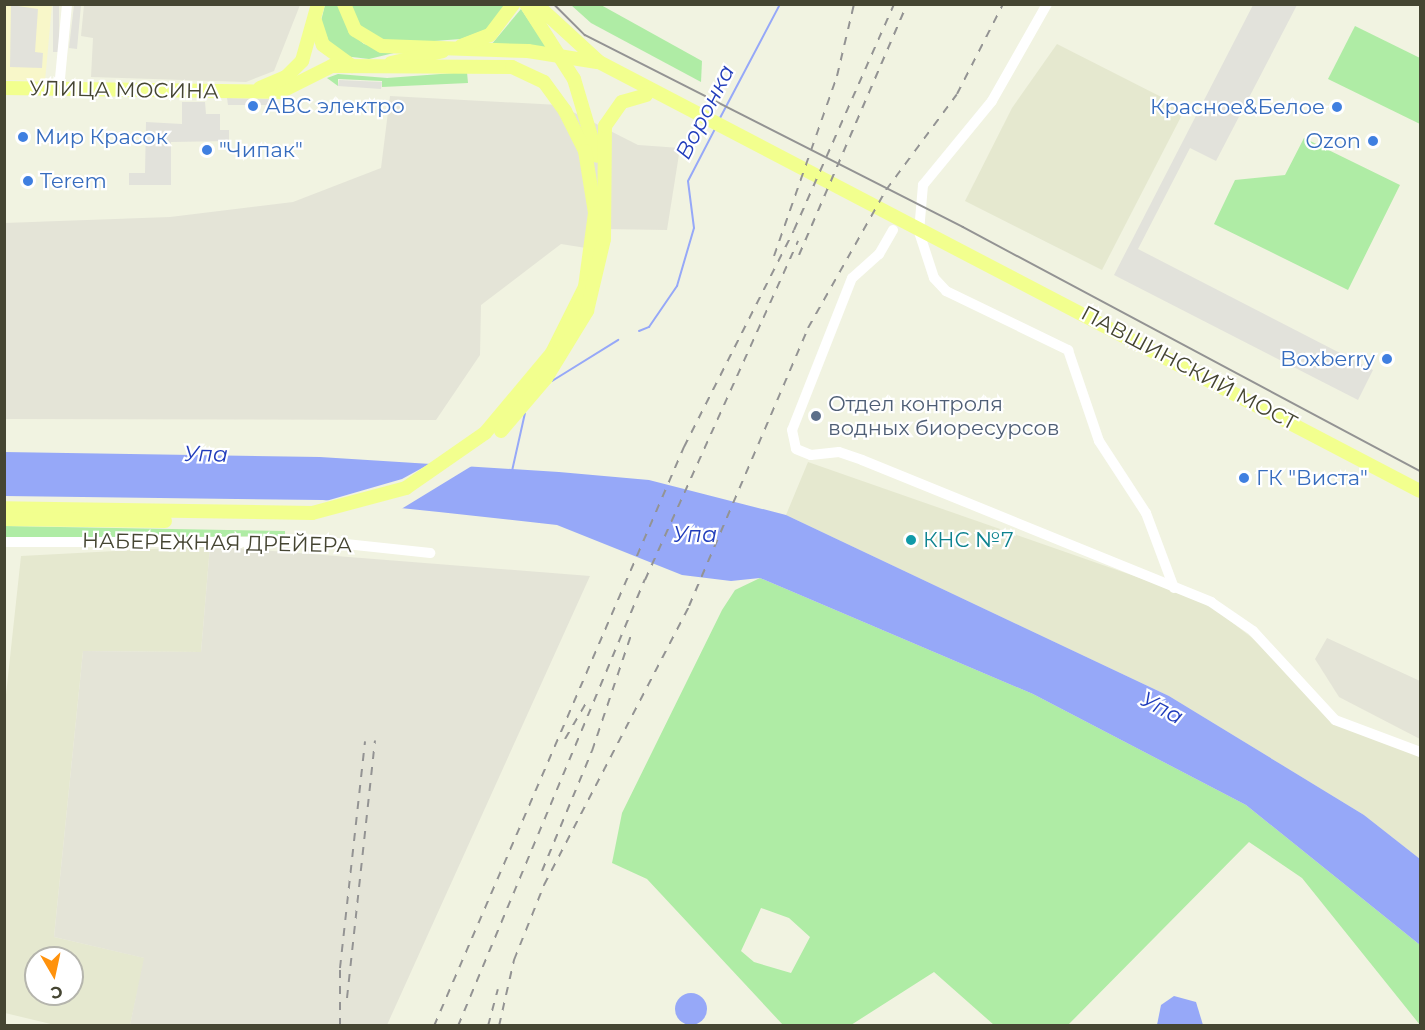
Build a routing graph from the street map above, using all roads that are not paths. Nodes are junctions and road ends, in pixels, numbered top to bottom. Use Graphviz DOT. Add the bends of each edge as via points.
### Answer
graph roads {
  1 [pos="67,4"];
  2 [pos="318,4"];
  3 [pos="344,4"];
  4 [pos="513,4"];
  5 [pos="526,4"];
  6 [pos="536,4"];
  7 [pos="1047,4"];
  8 [pos="315,21"];
  9 [pos="448,50"];
  10 [pos="599,62"];
  11 [pos="353,67"];
  12 [pos="371,68"];
  13 [pos="4,88"];
  14 [pos="59,89"];
  15 [pos="243,92"];
  16 [pos="646,95"];
  17 [pos="675,99"];
  18 [pos="603,190"];
  19 [pos="893,230"];
  20 [pos="1420,491"];
  21 [pos="4,508"];
  22 [pos="4,519"];
  23 [pos="264,519"];
  24 [pos="10,542"];
  25 [pos="4,553"];
  26 [pos="430,553"];
  27 [pos="1174,588"];
  28 [pos="1420,752"];
  1 -- 14 [label="street"];
  2 -- 8 [label="main road"];
  3 -- 9 [label="main road" via="351,25 374,44"];
  4 -- 9 [label="main road" via="490,35"];
  5 -- 18 [label="main road" via="579,90"];
  6 -- 10 [label="main road"];
  7 -- 27 [label="street" via="992,101 923,185 919,232 934,278 946,291 1068,350 1099,441 1146,513"];
  8 -- 11 [label="main road" via="323,45"];
  8 -- 15 [label="main road" via="308,51 292,73"];
  9 -- 10 [label="main road" via="528,51"];
  9 -- 12 [label="main road"];
  10 -- 17 [label="main road, ПАВШИНСКИЙ МОСТ"];
  11 -- 12 [label="main road, УЛИЦА МОСИНА"];
  11 -- 15 [label="main road, УЛИЦА МОСИНА" via="326,67 279,92"];
  12 -- 23 [label="main road" via="469,64 512,67 537,77 554,92 585,151 594,226 588,274 574,315 544,364 495,423 430,475 356,505"];
  13 -- 14 [label="main road, УЛИЦА МОСИНА"];
  14 -- 15 [label="main road, УЛИЦА МОСИНА"];
  16 -- 17 [label="street"];
  16 -- 18 [label="main road" via="622,102 607,121"];
  17 -- 20 [label="main road, ПАВШИНСКИЙ МОСТ"];
  18 -- 23 [label="main road" via="602,255 587,311 546,378 497,435 443,477 392,504 333,519"];
  19 -- 27 [label="street" via="879,254 852,278 792,430 796,449 811,455 839,452"];
  21 -- 23 [label="main road"];
  22 -- 23 [label="main road"];
  24 -- 25 [label="street"];
  24 -- 26 [label="street, НАБЕРЕЖНАЯ ДРЕЙЕРА" via="327,542"];
  27 -- 28 [label="street" via="1244,623 1335,720"];
}
